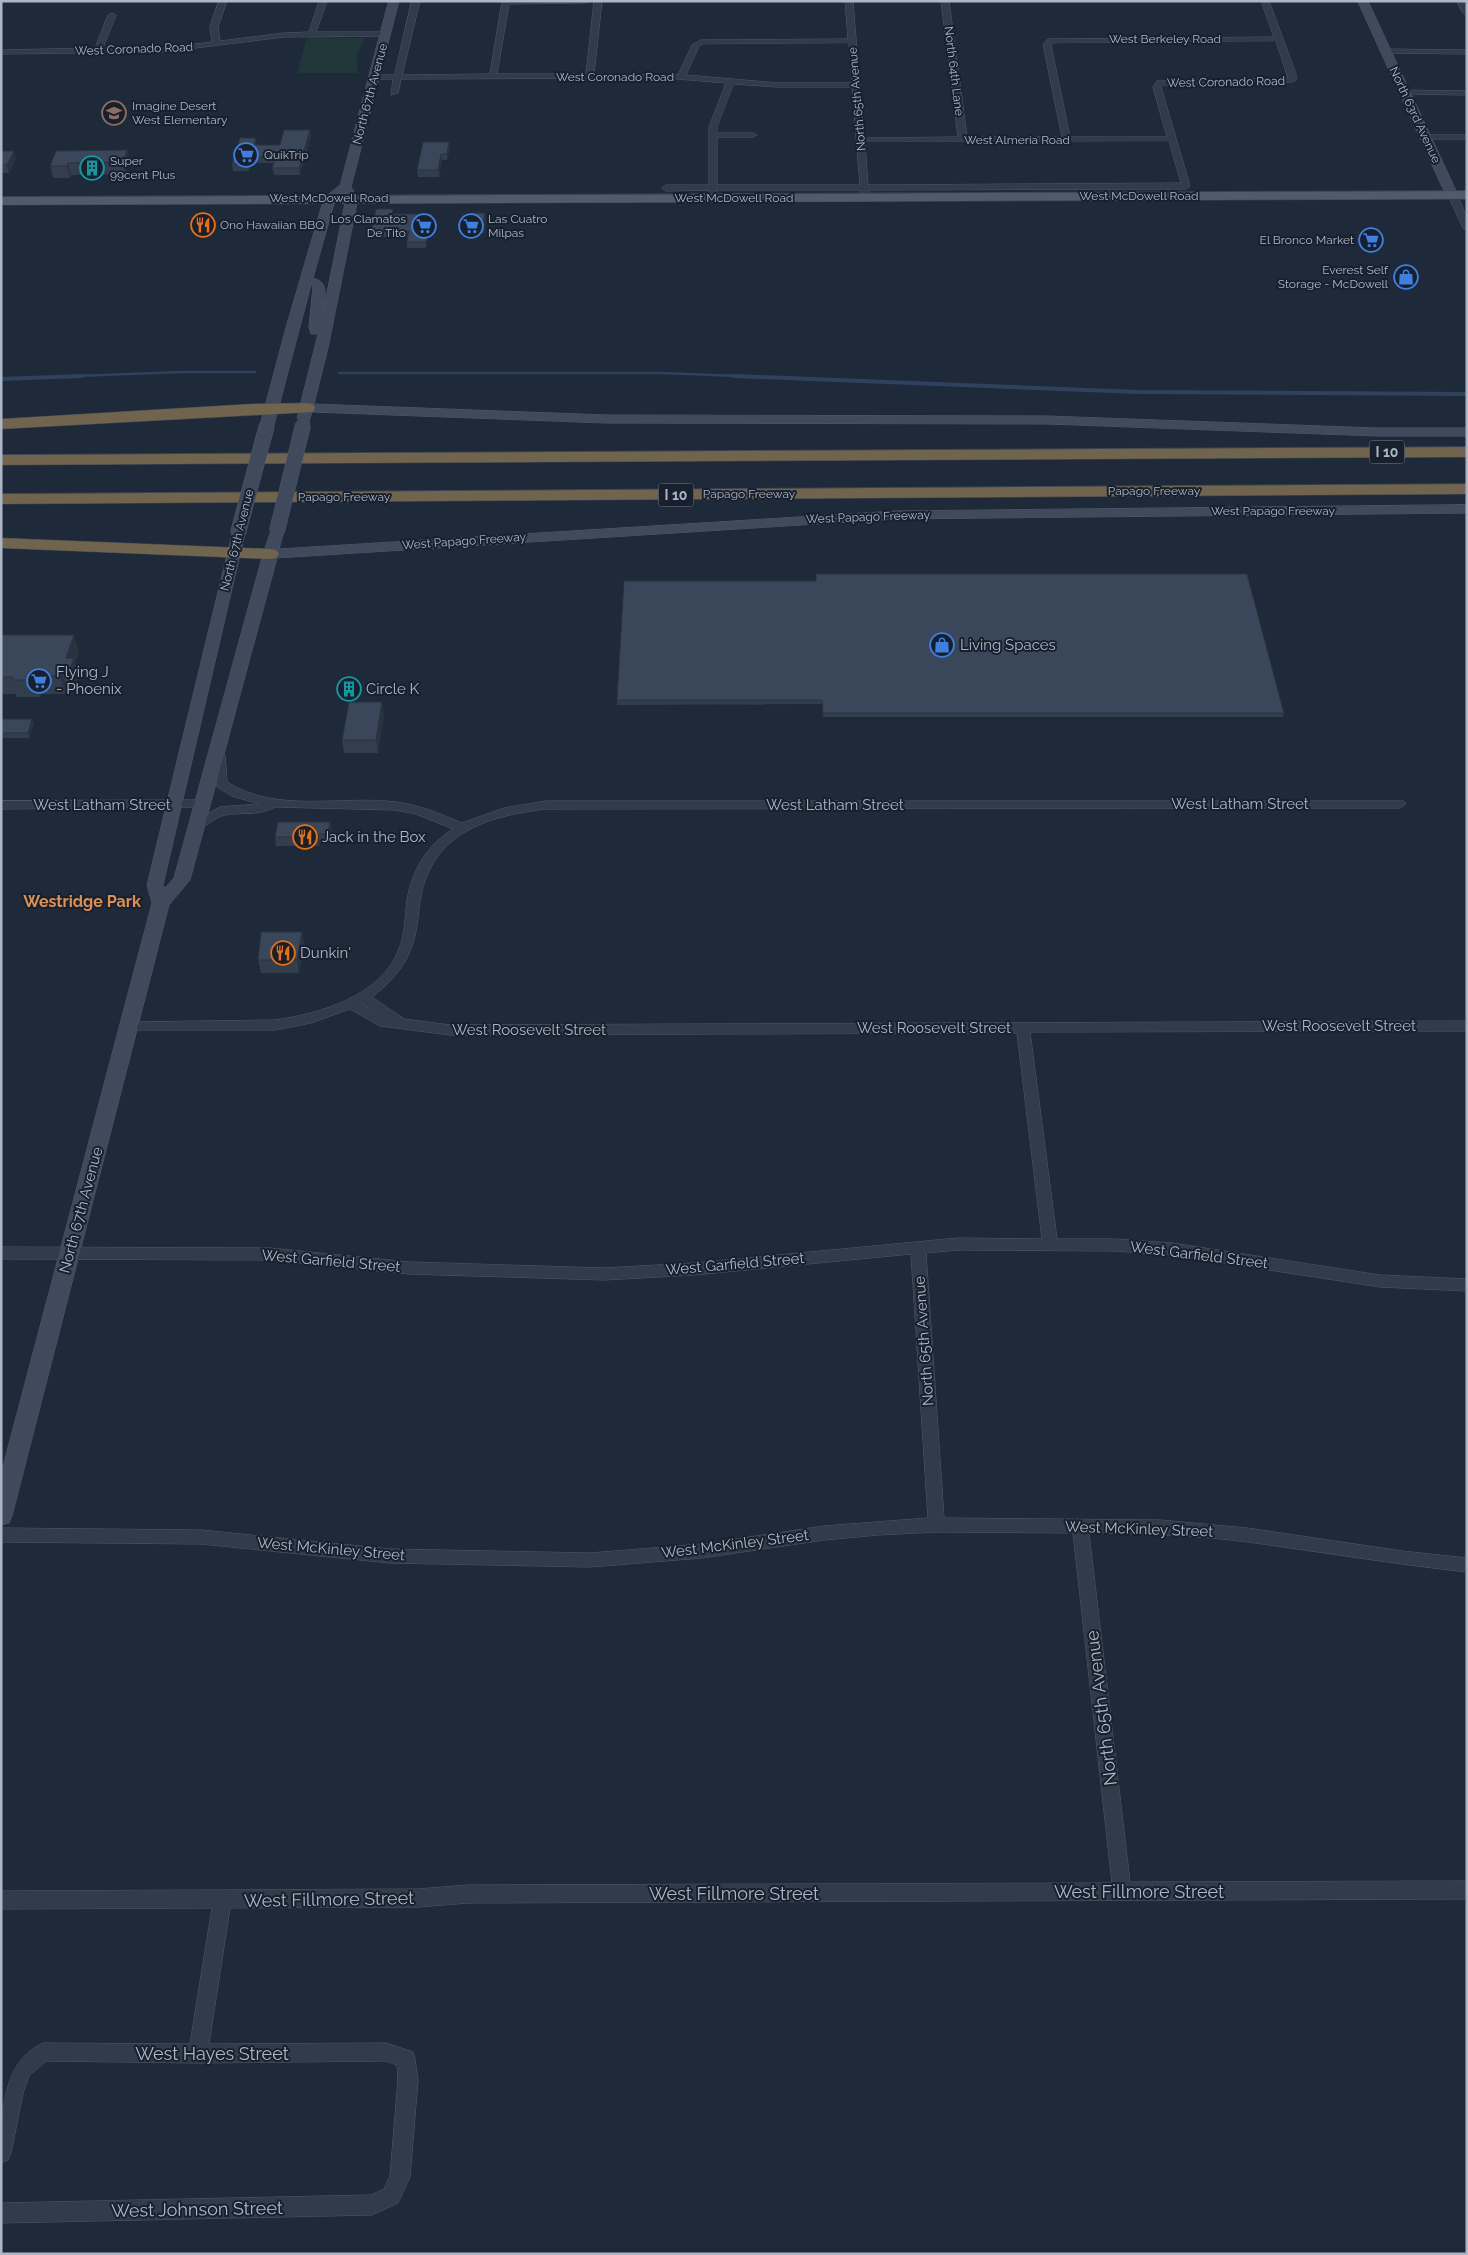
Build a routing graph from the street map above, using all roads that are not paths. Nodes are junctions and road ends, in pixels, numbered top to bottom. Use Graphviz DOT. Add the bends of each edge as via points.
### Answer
graph roads {
  1 [pos="223,1"];
  2 [pos="323,1"];
  3 [pos="394,1"];
  4 [pos="416,1"];
  5 [pos="506,1"];
  6 [pos="586,1"];
  7 [pos="598,1"];
  8 [pos="849,1"];
  9 [pos="945,1"];
  10 [pos="1264,1"];
  11 [pos="1363,1"];
  12 [pos="1461,1"];
  13 [pos="1467,12"];
  14 [pos="112,15"];
  15 [pos="312,34"];
  16 [pos="385,34"];
  17 [pos="1279,39"];
  18 [pos="853,41"];
  19 [pos="217,44"];
  20 [pos="98,51"];
  21 [pos="1386,51"];
  22 [pos="1,52"];
  23 [pos="1467,52"];
  24 [pos="374,77"];
  25 [pos="397,77"];
  26 [pos="493,77"];
  27 [pos="590,77"];
  28 [pos="681,78"];
  29 [pos="731,82"];
  30 [pos="856,85"];
  31 [pos="1404,92"];
  32 [pos="394,93"];
  33 [pos="1467,93"];
  34 [pos="713,135"];
  35 [pos="753,135"];
  36 [pos="1425,137"];
  37 [pos="1467,137"];
  38 [pos="1173,139"];
  39 [pos="860,140"];
  40 [pos="963,140"];
  41 [pos="1067,140"];
  42 [pos="666,188"];
  43 [pos="349,192"];
  44 [pos="865,192"];
  45 [pos="713,193"];
  46 [pos="1452,195"];
  47 [pos="1467,195"];
  48 [pos="330,198"];
  49 [pos="1,201"];
  50 [pos="1467,228"];
  51 [pos="307,280"];
  52 [pos="322,348"];
  53 [pos="287,349"];
  54 [pos="272,408"];
  55 [pos="307,408"];
  56 [pos="1,424"];
  57 [pos="267,425"];
  58 [pos="1467,432"];
  59 [pos="1467,452"];
  60 [pos="1,460"];
  61 [pos="1467,489"];
  62 [pos="1,499"];
  63 [pos="1467,509"];
  64 [pos="1,543"];
  65 [pos="232,554"];
  66 [pos="270,554"];
  67 [pos="219,746"];
  68 [pos="278,803"];
  69 [pos="174,804"];
  70 [pos="203,804"];
  71 [pos="1400,804"];
  72 [pos="1,805"];
  73 [pos="197,825"];
  74 [pos="460,827"];
  75 [pos="161,903"];
  76 [pos="356,999"];
  77 [pos="1467,1026"];
  78 [pos="129,1027"];
  79 [pos="1023,1028"];
  80 [pos="1050,1244"];
  81 [pos="918,1246"];
  82 [pos="1,1253"];
  83 [pos="70,1253"];
  84 [pos="1467,1285"];
  85 [pos="1,1516"];
  86 [pos="936,1525"];
  87 [pos="1080,1526"];
  88 [pos="1,1535"];
  89 [pos="1467,1565"];
  90 [pos="1467,1890"];
  91 [pos="1122,1891"];
  92 [pos="1,1900"];
  93 [pos="222,1900"];
  94 [pos="198,2054"];
  95 [pos="1,2153"];
  96 [pos="391,2196"];
  97 [pos="1,2213"];
  1 -- 19 [label="street" via="212,32"];
  2 -- 15 [label="street"];
  3 -- 16 [label="main road, North 67th Avenue"];
  4 -- 25 [label="street, North 67th Avenue"];
  5 -- 6 [label="street"];
  5 -- 26 [label="street"];
  7 -- 27 [label="street"];
  8 -- 18 [label="street, North 65th Avenue"];
  9 -- 40 [label="street, North 64th Lane"];
  10 -- 17 [label="street"];
  11 -- 21 [label="main road, North 63rd Avenue"];
  12 -- 13 [label="street"];
  14 -- 20 [label="street"];
  15 -- 16 [label="street, West Coronado Road"];
  15 -- 19 [label="street, West Coronado Road"];
  16 -- 24 [label="main road, North 67th Avenue"];
  17 -- 38 [label="street, West Coronado Road" via="1292,80 1160,83 1157,87"];
  17 -- 41 [label="street, West Berkeley Road" via="1051,41 1047,44"];
  18 -- 28 [label="street" via="701,42 696,45"];
  18 -- 30 [label="street, North 65th Avenue"];
  19 -- 20 [label="street, West Coronado Road" via="163,50"];
  20 -- 22 [label="street, West Coronado Road"];
  21 -- 23 [label="street"];
  21 -- 31 [label="main road, North 63rd Avenue"];
  24 -- 25 [label="street, West Coronado Road"];
  24 -- 43 [label="main road, North 67th Avenue"];
  25 -- 26 [label="street, West Coronado Road"];
  25 -- 32 [label="street, North 67th Avenue"];
  26 -- 27 [label="street, West Coronado Road"];
  27 -- 28 [label="street, West Coronado Road"];
  28 -- 29 [label="street, West Coronado Road"];
  29 -- 30 [label="street, West Coronado Road"];
  29 -- 34 [label="street" via="714,120"];
  30 -- 39 [label="street, North 65th Avenue"];
  31 -- 33 [label="street"];
  31 -- 36 [label="main road, North 63rd Avenue"];
  34 -- 35 [label="street"];
  34 -- 45 [label="street"];
  36 -- 37 [label="street"];
  36 -- 46 [label="main road, North 63rd Avenue"];
  38 -- 41 [label="street, West Almeria Road"];
  38 -- 44 [label="street, West McDowell Road" via="1186,186"];
  39 -- 40 [label="street, West Almeria Road"];
  39 -- 44 [label="street, North 65th Avenue"];
  40 -- 41 [label="street, West Almeria Road"];
  42 -- 45 [label="street, West McDowell Road"];
  43 -- 45 [label="main road, West McDowell Road"];
  43 -- 48 [label="main road, West McDowell Road"];
  43 -- 52 [label="main road, North 67th Avenue"];
  44 -- 45 [label="main road, West McDowell Road"];
  44 -- 46 [label="main road, West McDowell Road"];
  46 -- 47 [label="main road, West McDowell Road"];
  46 -- 50 [label="street, North 63rd Avenue"];
  48 -- 49 [label="main road, West McDowell Road"];
  48 -- 51 [label="main road, North 67th Avenue"];
  51 -- 52 [label="main road" via="319,286 315,327"];
  51 -- 53 [label="main road, North 67th Avenue"];
  52 -- 55 [label="main road, North 67th Avenue"];
  53 -- 54 [label="main road, North 67th Avenue"];
  54 -- 55 [label="highway"];
  54 -- 56 [label="highway"];
  54 -- 57 [label="main road, North 67th Avenue"];
  55 -- 58 [label="main road" via="606,419 1046,420 1377,432"];
  55 -- 66 [label="main road, North 67th Avenue, bridge"];
  57 -- 65 [label="main road, North 67th Avenue, bridge"];
  59 -- 60 [label="highway, I 10"];
  61 -- 62 [label="highway, Papago Freeway / I 10"];
  63 -- 66 [label="main road, West Papago Freeway" via="896,515"];
  64 -- 65 [label="highway"];
  65 -- 66 [label="highway"];
  65 -- 69 [label="main road, North 67th Avenue"];
  66 -- 67 [label="main road, North 67th Avenue"];
  67 -- 68 [label="street" via="219,777 227,790"];
  67 -- 70 [label="main road, North 67th Avenue"];
  68 -- 73 [label="street" via="260,809 220,811"];
  68 -- 74 [label="street" via="393,806 430,814"];
  69 -- 70 [label="street, West Latham Street"];
  69 -- 72 [label="street, West Latham Street"];
  69 -- 75 [label="main road, North 67th Avenue" via="154,885"];
  70 -- 73 [label="main road, North 67th Avenue"];
  71 -- 74 [label="street, West Latham Street" via="546,805 517,808"];
  73 -- 75 [label="main road, North 67th Avenue" via="182,880"];
  74 -- 76 [label="street" via="433,851 420,874 409,936 400,962 385,980"];
  75 -- 78 [label="main road, North 67th Avenue"];
  76 -- 78 [label="street" via="297,1023"];
  76 -- 79 [label="street, West Roosevelt Street" via="380,1021 450,1030"];
  77 -- 79 [label="street, West Roosevelt Street"];
  78 -- 83 [label="main road, North 67th Avenue"];
  79 -- 80 [label="street"];
  80 -- 81 [label="street, West Garfield Street"];
  80 -- 84 [label="street, West Garfield Street" via="1172,1249 1380,1281"];
  81 -- 83 [label="street, West Garfield Street" via="694,1270 604,1274 409,1268 270,1254"];
  81 -- 86 [label="street, North 65th Avenue"];
  82 -- 83 [label="street, West Garfield Street"];
  83 -- 85 [label="main road, North 67th Avenue"];
  86 -- 87 [label="street, West McKinley Street"];
  86 -- 88 [label="street, West McKinley Street" via="824,1533 702,1550 590,1560 390,1556 201,1537"];
  87 -- 89 [label="street, West McKinley Street" via="1199,1530"];
  87 -- 91 [label="street, North 65th Avenue"];
  90 -- 91 [label="street, West Fillmore Street"];
  91 -- 93 [label="street, West Fillmore Street" via="468,1894 418,1898"];
  92 -- 93 [label="street, West Fillmore Street"];
  93 -- 94 [label="street"];
  94 -- 95 [label="street, West Hayes Street" via="44,2052 22,2070 13,2093"];
  94 -- 96 [label="street, West Hayes Street" via="386,2052 406,2059 408,2080 400,2177"];
  96 -- 97 [label="street, West Johnson Street" via="372,2205"];
}
